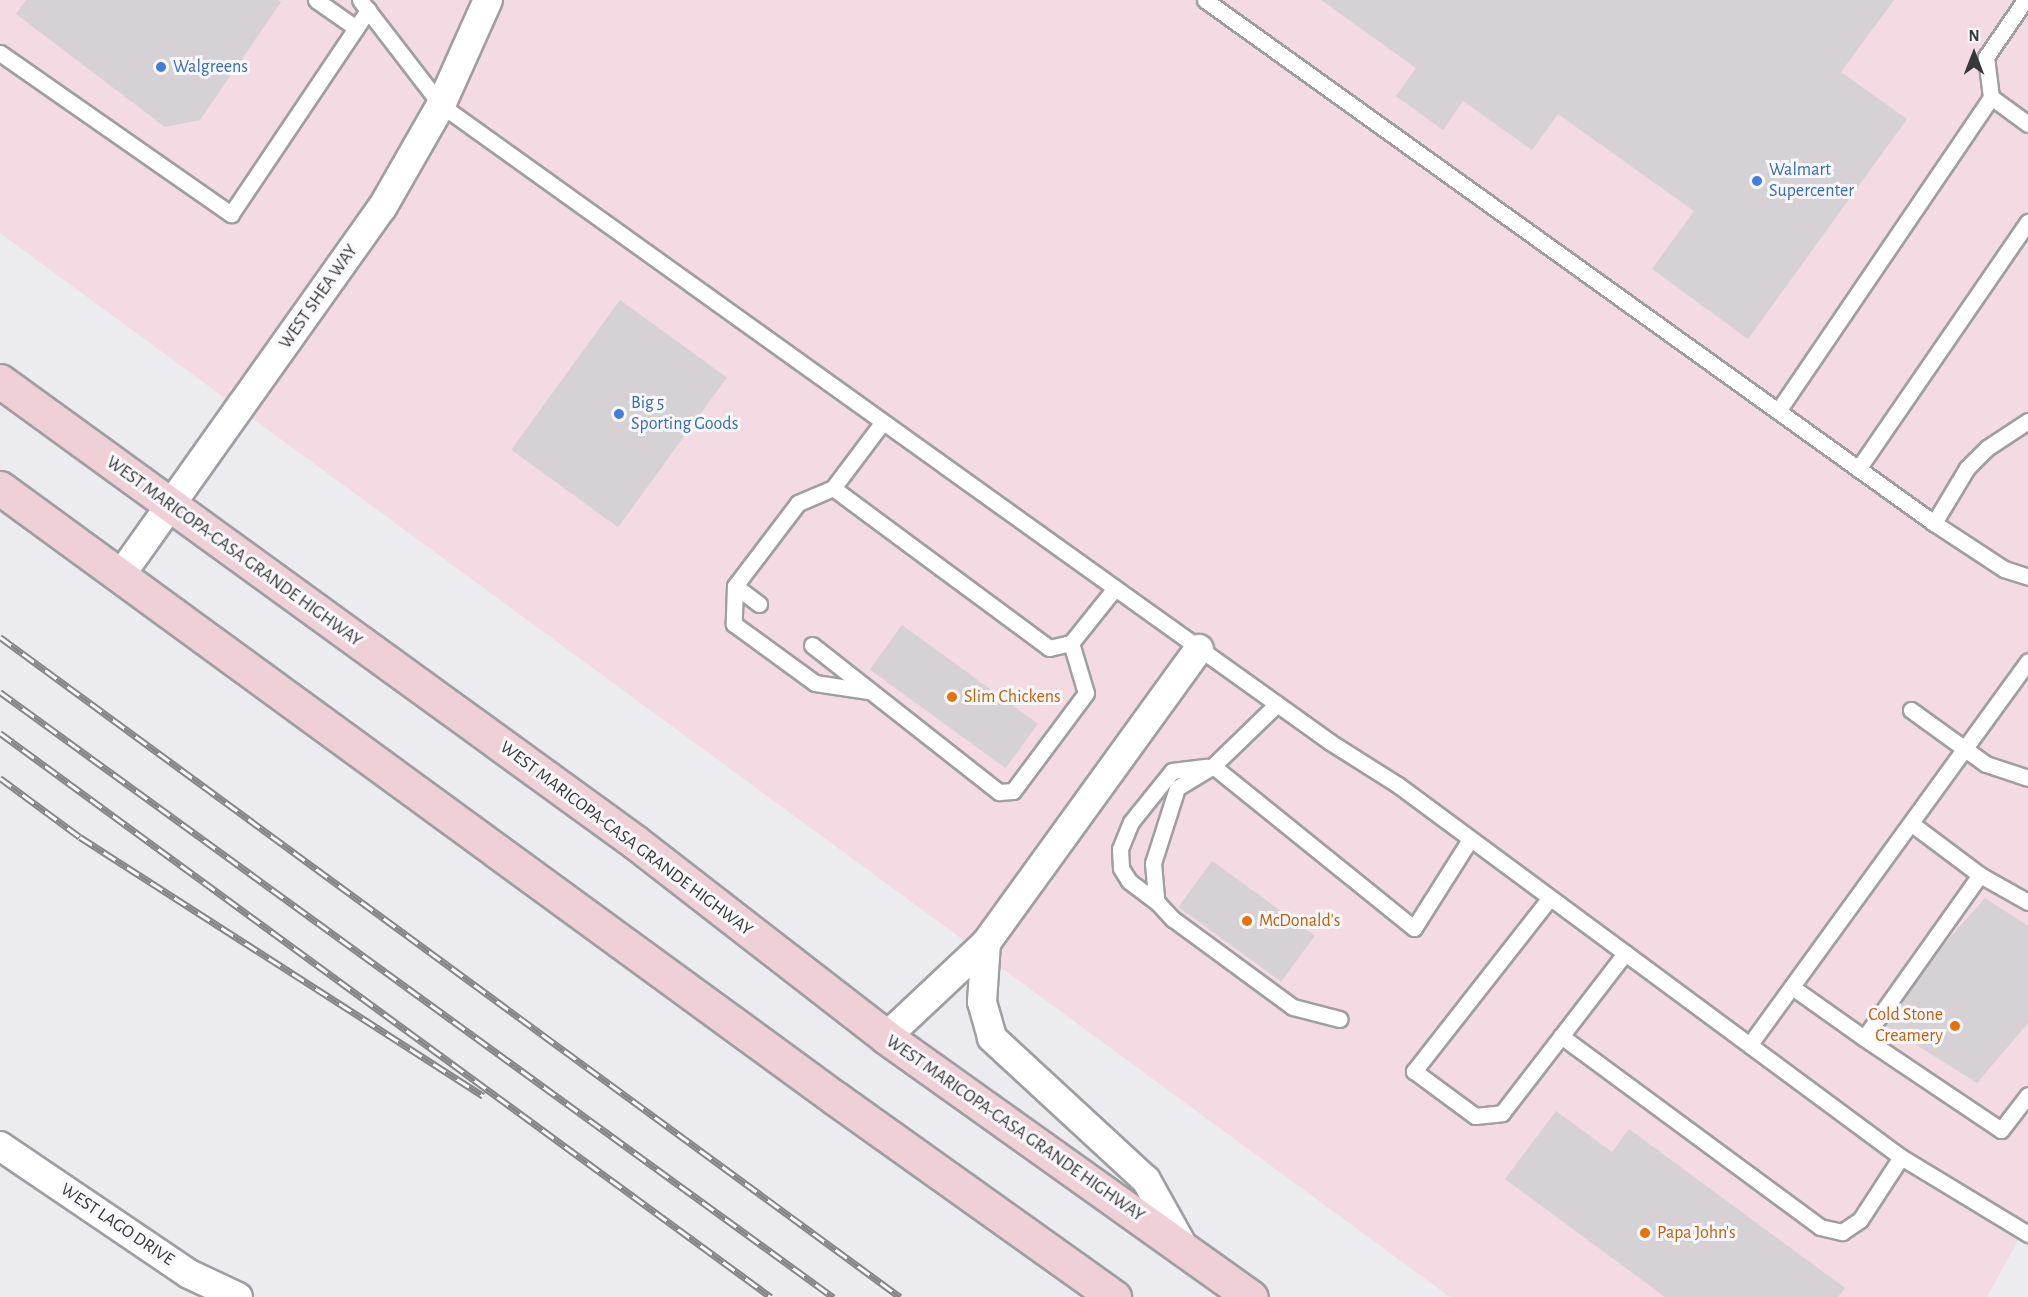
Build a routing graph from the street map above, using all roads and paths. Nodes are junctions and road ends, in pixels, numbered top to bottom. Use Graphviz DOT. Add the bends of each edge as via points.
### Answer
graph roads {
  1 [pos="316,0"];
  2 [pos="488,0"];
  3 [pos="1205,0"];
  4 [pos="2025,0"];
  5 [pos="364,5"];
  6 [pos="356,28"];
  7 [pos="0,53"];
  8 [pos="1990,97"];
  9 [pos="441,105"];
  10 [pos="2028,124"];
  11 [pos="2028,222"];
  12 [pos="0,381"];
  13 [pos="1778,411"];
  14 [pos="2028,421"];
  15 [pos="882,423"];
  16 [pos="1858,469"];
  17 [pos="0,488"];
  18 [pos="833,488"];
  19 [pos="170,507"];
  20 [pos="1934,523"];
  21 [pos="120,576"];
  22 [pos="2028,577"];
  23 [pos="735,586"];
  24 [pos="1115,588"];
  25 [pos="759,604"];
  26 [pos="1071,643"];
  27 [pos="813,645"];
  28 [pos="1199,649"];
  29 [pos="2028,661"];
  30 [pos="868,691"];
  31 [pos="1277,704"];
  32 [pos="1911,710"];
  33 [pos="1964,748"];
  34 [pos="1213,766"];
  35 [pos="2028,778"];
  36 [pos="1912,824"];
  37 [pos="1469,841"];
  38 [pos="1980,875"];
  39 [pos="1549,899"];
  40 [pos="2028,902"];
  41 [pos="1158,903"];
  42 [pos="986,943"];
  43 [pos="1625,953"];
  44 [pos="1792,987"];
  45 [pos="1339,1019"];
  46 [pos="1562,1036"];
  47 [pos="886,1037"];
  48 [pos="1864,1038"];
  49 [pos="1750,1044"];
  50 [pos="2028,1095"];
  51 [pos="0,1146"];
  52 [pos="1901,1157"];
  53 [pos="2028,1234"];
  54 [pos="1185,1250"];
  55 [pos="238,1297"];
  56 [pos="1114,1297"];
  57 [pos="1251,1297"];
  1 -- 6 [label="lane"];
  2 -- 9 [label="street, WEST SHEA WAY"];
  3 -- 13 [label="lane"];
  4 -- 8 [label="lane" via="1986,57"];
  5 -- 6 [label="lane"];
  5 -- 9 [label="lane"];
  6 -- 7 [label="lane" via="231,214"];
  8 -- 10 [label="lane"];
  8 -- 13 [label="lane"];
  9 -- 15 [label="lane"];
  9 -- 19 [label="street, WEST SHEA WAY" via="382,208"];
  11 -- 16 [label="lane"];
  12 -- 19 [label="main road, WEST MARICOPA-CASA GRANDE HIGHWAY"];
  13 -- 16 [label="lane"];
  14 -- 20 [label="lane" via="1987,448 1967,468"];
  15 -- 18 [label="lane"];
  15 -- 24 [label="lane"];
  16 -- 20 [label="lane"];
  17 -- 21 [label="main road"];
  18 -- 23 [label="lane" via="798,503"];
  18 -- 26 [label="lane" via="1049,648"];
  19 -- 21 [label="street, WEST SHEA WAY"];
  19 -- 47 [label="main road, WEST MARICOPA-CASA GRANDE HIGHWAY" via="635,842"];
  20 -- 22 [label="lane" via="2004,568"];
  21 -- 56 [label="main road"];
  23 -- 25 [label="lane"];
  23 -- 30 [label="lane" via="734,624 815,683"];
  24 -- 26 [label="lane"];
  24 -- 28 [label="lane"];
  26 -- 30 [label="lane" via="1086,693 1012,791 999,792"];
  27 -- 30 [label="lane"];
  28 -- 31 [label="lane"];
  28 -- 42 [label="street"];
  29 -- 33 [label="lane"];
  31 -- 34 [label="lane"];
  31 -- 37 [label="lane" via="1398,785"];
  32 -- 33 [label="lane"];
  33 -- 35 [label="lane" via="1986,764"];
  33 -- 36 [label="lane"];
  34 -- 37 [label="lane" via="1414,928"];
  34 -- 41 [label="lane" via="1177,788 1153,863 1152,888"];
  34 -- 41 [label="lane" via="1172,771 1131,822 1120,849 1121,868 1129,881"];
  36 -- 38 [label="lane"];
  36 -- 44 [label="lane"];
  37 -- 39 [label="lane"];
  38 -- 40 [label="lane"];
  38 -- 48 [label="lane"];
  39 -- 43 [label="lane"];
  39 -- 46 [label="lane" via="1414,1071 1475,1116 1502,1113"];
  41 -- 45 [label="lane" via="1173,919 1293,1007"];
  42 -- 47 [label="street"];
  42 -- 54 [label="street" via="982,1002 992,1038 1146,1180"];
  43 -- 46 [label="lane"];
  43 -- 49 [label="lane"];
  44 -- 48 [label="lane"];
  44 -- 49 [label="lane"];
  46 -- 52 [label="lane" via="1820,1227 1842,1232 1860,1220"];
  47 -- 54 [label="main road, WEST MARICOPA-CASA GRANDE HIGHWAY"];
  48 -- 50 [label="lane" via="2001,1130"];
  49 -- 52 [label="lane"];
  51 -- 55 [label="street, WEST LAGO DRIVE" via="189,1274"];
  52 -- 53 [label="lane"];
  54 -- 57 [label="main road, WEST MARICOPA-CASA GRANDE HIGHWAY"];
}
